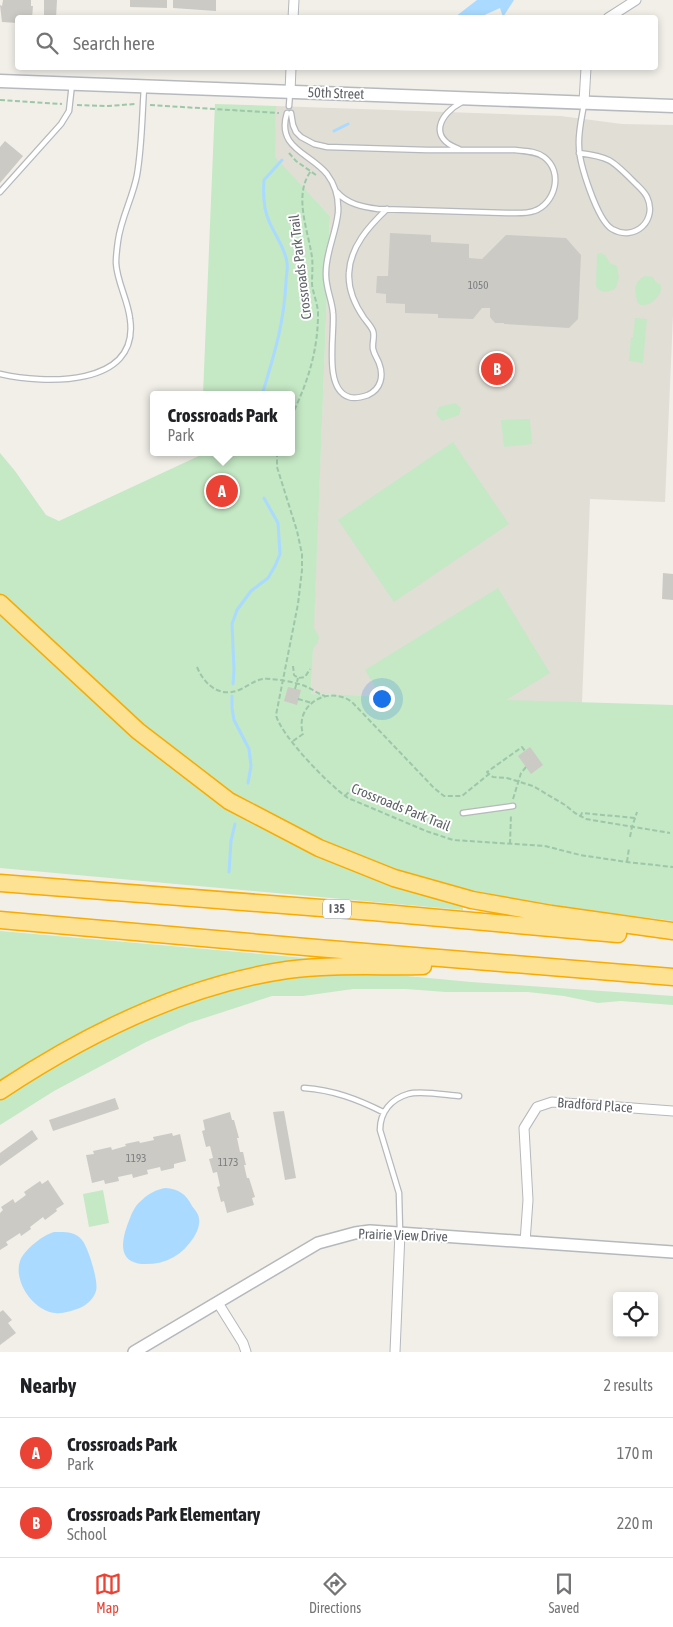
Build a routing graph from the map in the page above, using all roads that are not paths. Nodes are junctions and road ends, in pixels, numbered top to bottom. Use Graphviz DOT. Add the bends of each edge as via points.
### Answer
graph roads {
  1 [pos="294,0"];
  2 [pos="636,0"];
  3 [pos="293,15"];
  4 [pos="613,15"];
  5 [pos="291,70"];
  6 [pos="586,70"];
  7 [pos="0,81"];
  8 [pos="72,84"];
  9 [pos="144,86"];
  10 [pos="290,92"];
  11 [pos="474,98"];
  12 [pos="584,102"];
  13 [pos="289,106"];
  14 [pos="673,106"];
  15 [pos="462,150"];
  16 [pos="579,153"];
  17 [pos="336,191"];
  18 [pos="0,192"];
  19 [pos="387,209"];
  20 [pos="0,374"];
  21 [pos="0,603"];
  22 [pos="512,806"];
  23 [pos="463,813"];
  24 [pos="0,883"];
  25 [pos="0,920"];
  26 [pos="673,931"];
  27 [pos="673,938"];
  28 [pos="528,966"];
  29 [pos="673,977"];
  30 [pos="304,1088"];
  31 [pos="0,1091"];
  32 [pos="459,1096"];
  33 [pos="673,1111"];
  34 [pos="383,1112"];
  35 [pos="400,1233"];
  36 [pos="525,1242"];
  37 [pos="673,1252"];
  38 [pos="218,1303"];
  39 [pos="134,1352"];
  40 [pos="246,1352"];
  41 [pos="395,1352"];
  1 -- 3 [label="street"];
  2 -- 4 [label="street"];
  5 -- 10 [label="street"];
  6 -- 12 [label="street"];
  7 -- 8 [label="main road, 50th Street"];
  8 -- 9 [label="main road, 50th Street"];
  8 -- 18 [label="lane" via="69,111 61,124"];
  9 -- 10 [label="main road, 50th Street"];
  9 -- 20 [label="lane" via="137,176 118,239 116,264 130,319 128,343 121,357 101,372 78,378 59,380"];
  10 -- 11 [label="main road, 50th Street"];
  10 -- 13 [label="lane"];
  11 -- 12 [label="main road, 50th Street"];
  11 -- 15 [label="lane" via="454,106 442,119 443,140"];
  12 -- 14 [label="main road, 50th Street"];
  12 -- 16 [label="lane"];
  15 -- 17 [label="lane" via="327,147 301,137 289,113 284,121 288,140 326,174"];
  15 -- 19 [label="lane" via="515,150 544,157 552,167 553,193 546,204 527,212"];
  16 -- 16 [label="lane" via="604,222 618,232 640,230 649,215 646,196 641,189 608,159"];
  17 -- 19 [label="lane" via="349,202 367,208"];
  17 -- 19 [label="lane" via="338,212 326,284 333,312 334,380 338,388 350,397 360,398 371,393 381,380 381,369 373,351 374,332 354,300 349,272 360,240"];
  21 -- 26 [label="highway" via="138,731 229,801 319,848 394,878 472,900"];
  22 -- 23 [label="lane"];
  24 -- 27 [label="highway, I 35"];
  25 -- 28 [label="highway"];
  28 -- 29 [label="highway"];
  28 -- 31 [label="highway" via="335,967 288,970 242,978 197,991 118,1024 42,1064"];
  30 -- 34 [label="lane" via="344,1095"];
  32 -- 34 [label="lane" via="409,1093 392,1102"];
  33 -- 36 [label="street, Bradford Place" via="552,1102 537,1107 524,1128 528,1200"];
  34 -- 35 [label="lane" via="380,1130 399,1193"];
  35 -- 36 [label="street, Prairie View Drive"];
  35 -- 38 [label="street, Prairie View Drive" via="355,1232 318,1243"];
  35 -- 41 [label="street"];
  36 -- 37 [label="street, Prairie View Drive"];
  38 -- 39 [label="street, Prairie View Drive"];
  38 -- 40 [label="street"];
}
